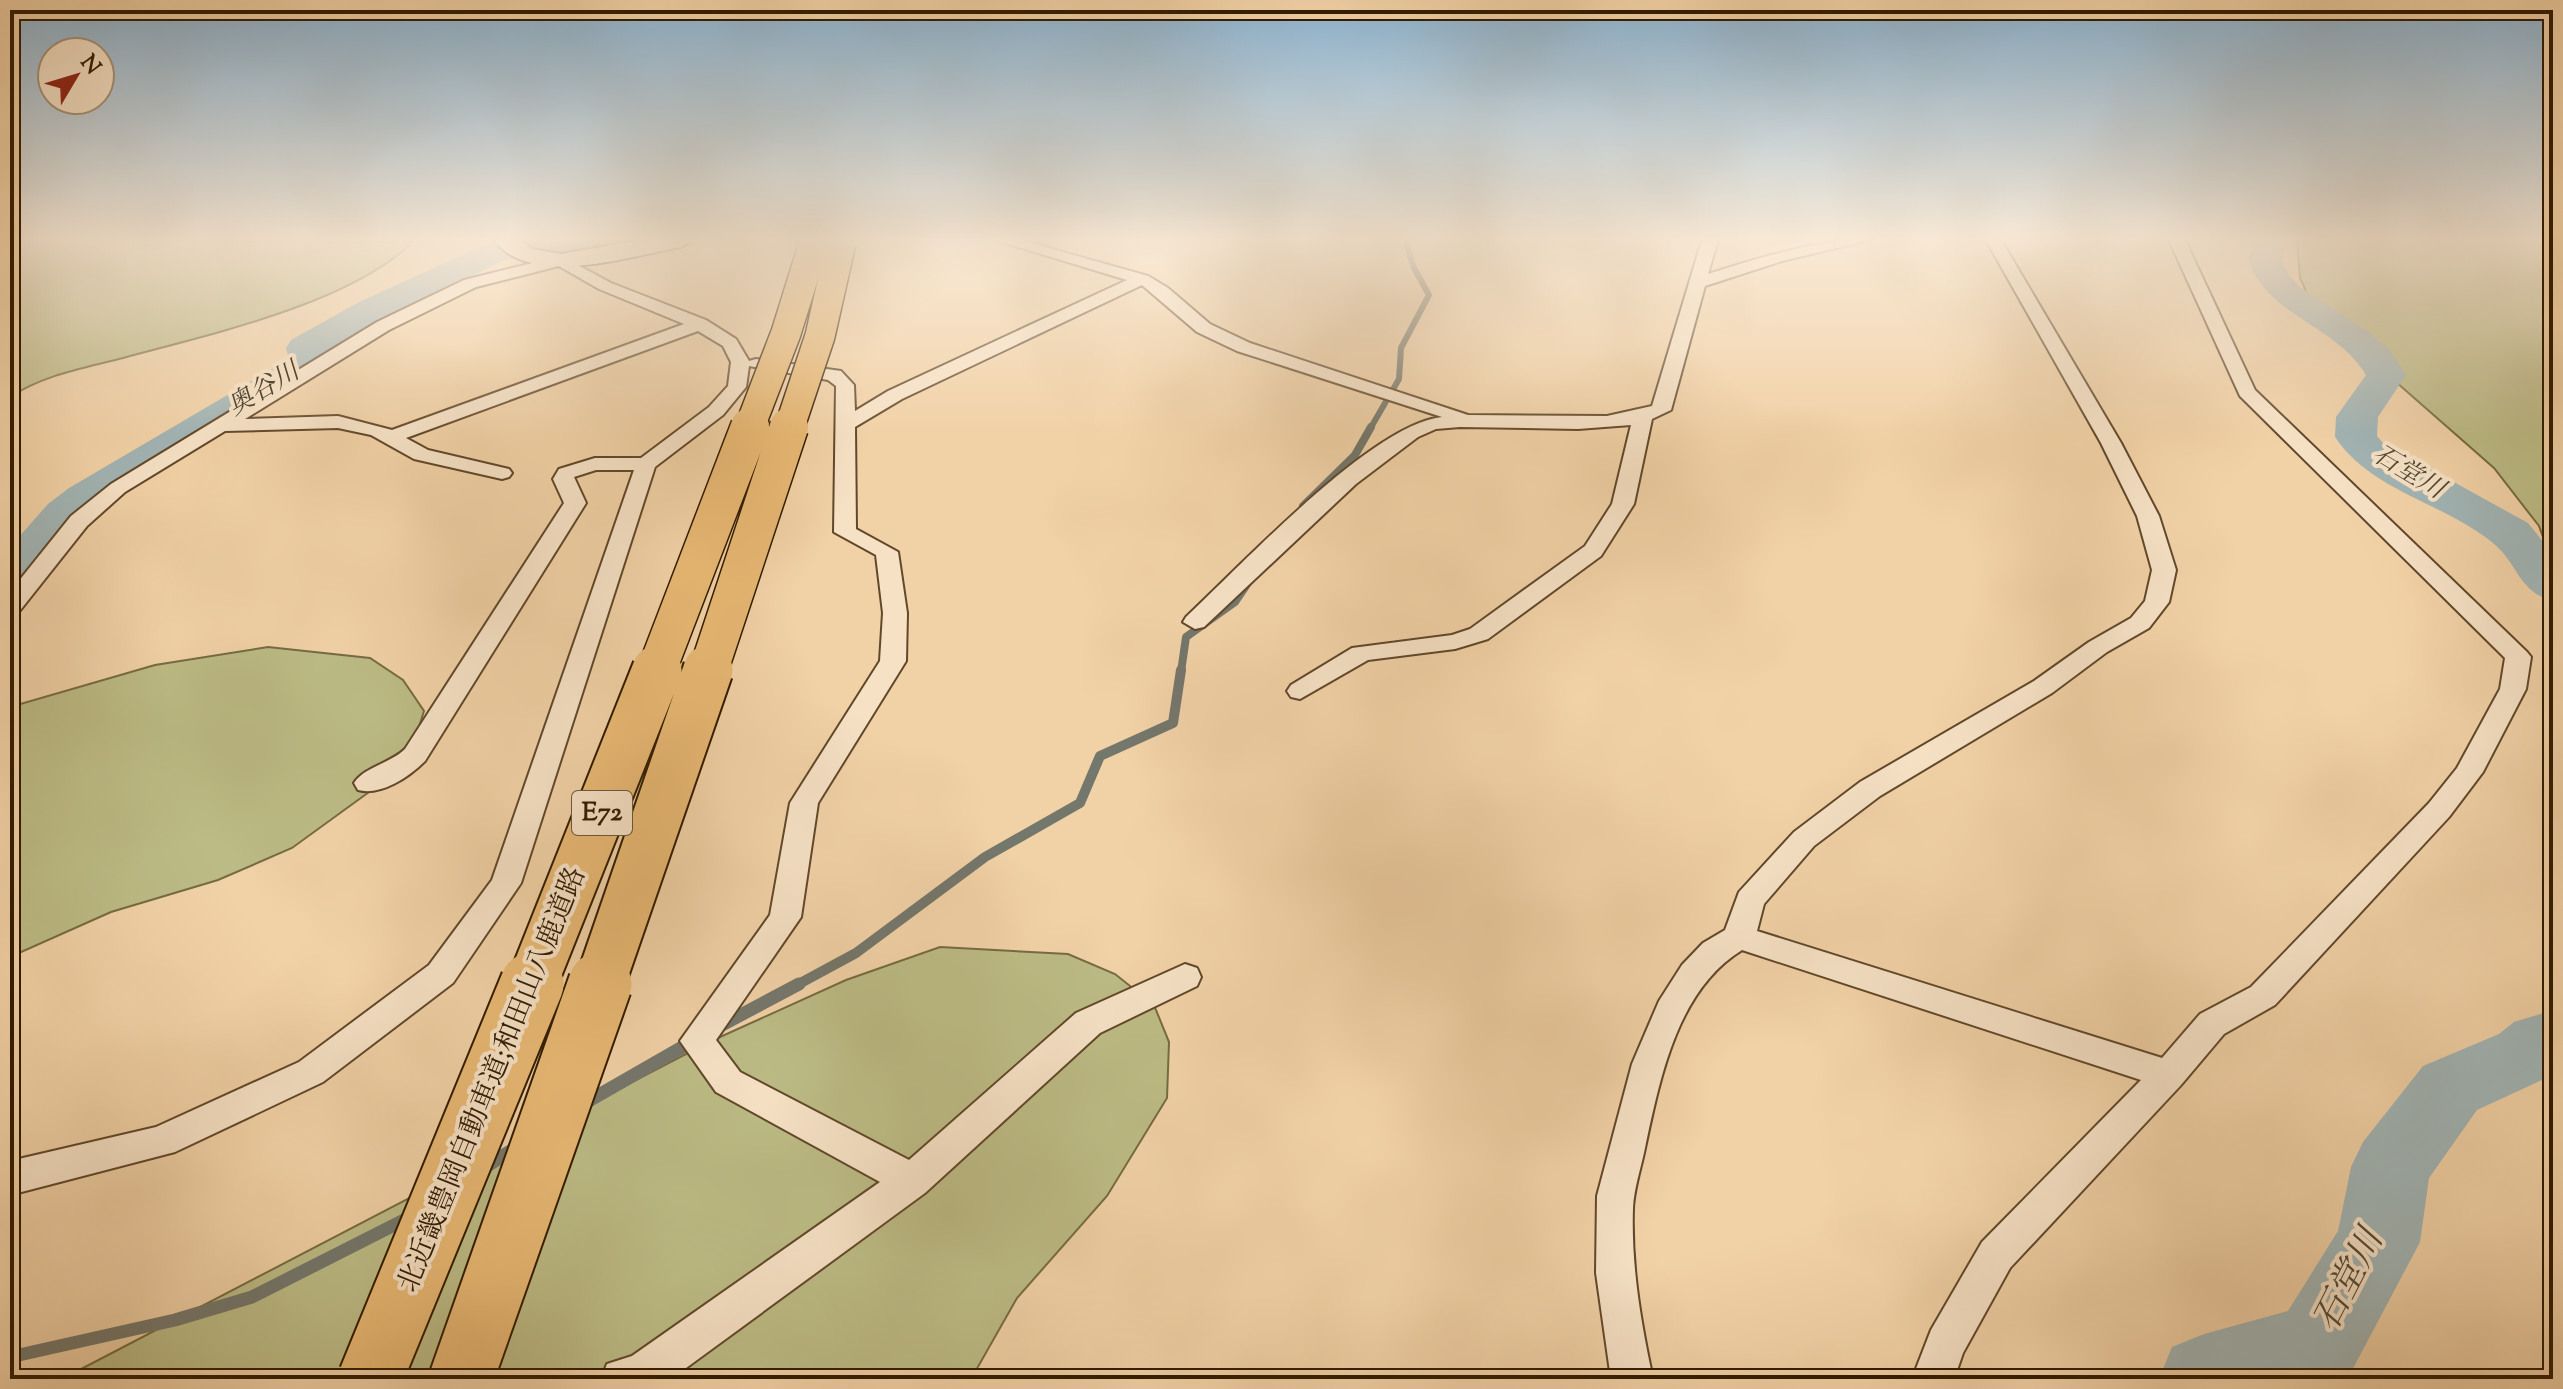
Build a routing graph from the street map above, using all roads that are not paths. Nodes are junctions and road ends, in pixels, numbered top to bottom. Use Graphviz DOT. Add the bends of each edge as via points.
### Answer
graph roads {
  1 [pos="426,305"];
  2 [pos="652,305"];
  3 [pos="795,305"];
  4 [pos="827,305"];
  5 [pos="1087,305"];
  6 [pos="1179,305"];
  7 [pos="1694,305"];
  8 [pos="2031,305"];
  9 [pos="2207,305"];
  10 [pos="700,324"];
  11 [pos="740,362"];
  12 [pos="1643,417"];
  13 [pos="1478,422"];
  14 [pos="224,425"];
  15 [pos="844,425"];
  16 [pos="389,438"];
  17 [pos="646,464"];
  18 [pos="502,473"];
  19 [pos="10,608"];
  20 [pos="1195,622"];
  21 [pos="1300,691"];
  22 [pos="368,783"];
  23 [pos="1739,937"];
  24 [pos="1185,977"];
  25 [pos="2169,1075"];
  26 [pos="10,1178"];
  27 [pos="912,1181"];
  28 [pos="370,1379"];
  29 [pos="461,1379"];
  30 [pos="622,1379"];
  31 [pos="1632,1379"];
  32 [pos="1933,1379"];
  1 -- 14 [label="street"];
  2 -- 10 [label="street"];
  3 -- 28 [label="highway, 北近畿豊岡自動車道;和田山八鹿道路 / E72, bridge" via="616,778"];
  4 -- 29 [label="highway, E72, bridge" via="669,788"];
  5 -- 15 [label="street" via="895,395"];
  6 -- 13 [label="street" via="1199,327 1232,342"];
  7 -- 12 [label="street" via="1661,410"];
  8 -- 23 [label="street" via="2148,516 2164,570 2157,602 2140,623 1870,789 1804,839 1750,900"];
  9 -- 25 [label="street" via="2247,392 2518,657 2513,689 2469,772 2439,810 2263,996 2212,1024"];
  10 -- 11 [label="street" via="730,343"];
  10 -- 16 [label="street"];
  11 -- 15 [label="street" via="834,375 845,385 848,400"];
  11 -- 17 [label="street" via="737,387 716,411"];
  12 -- 13 [label="street"];
  12 -- 21 [label="street" via="1623,504 1593,551 1479,634 1455,642 1361,653"];
  13 -- 20 [label="street" via="1430,424 1375,458"];
  14 -- 16 [label="street" via="338,422 377,430"];
  14 -- 19 [label="street" via="118,488 79,521"];
  15 -- 27 [label="street" via="845,532 887,552 895,613 893,661 804,803 785,917 697,1041 728,1082"];
  16 -- 18 [label="street" via="421,455"];
  17 -- 22 [label="street" via="595,464 566,473 563,479 575,503 415,755 403,767"];
  17 -- 26 [label="street" via="506,883 441,974 311,1072 162,1141"];
  23 -- 25 [label="street"];
  23 -- 31 [label="street" via="1721,944 1683,989 1643,1075 1614,1208 1623,1342"];
  24 -- 27 [label="street" via="1088,1023"];
  25 -- 32 [label="street" via="1996,1255 1946,1344"];
  27 -- 30 [label="street" via="641,1375"];
}
